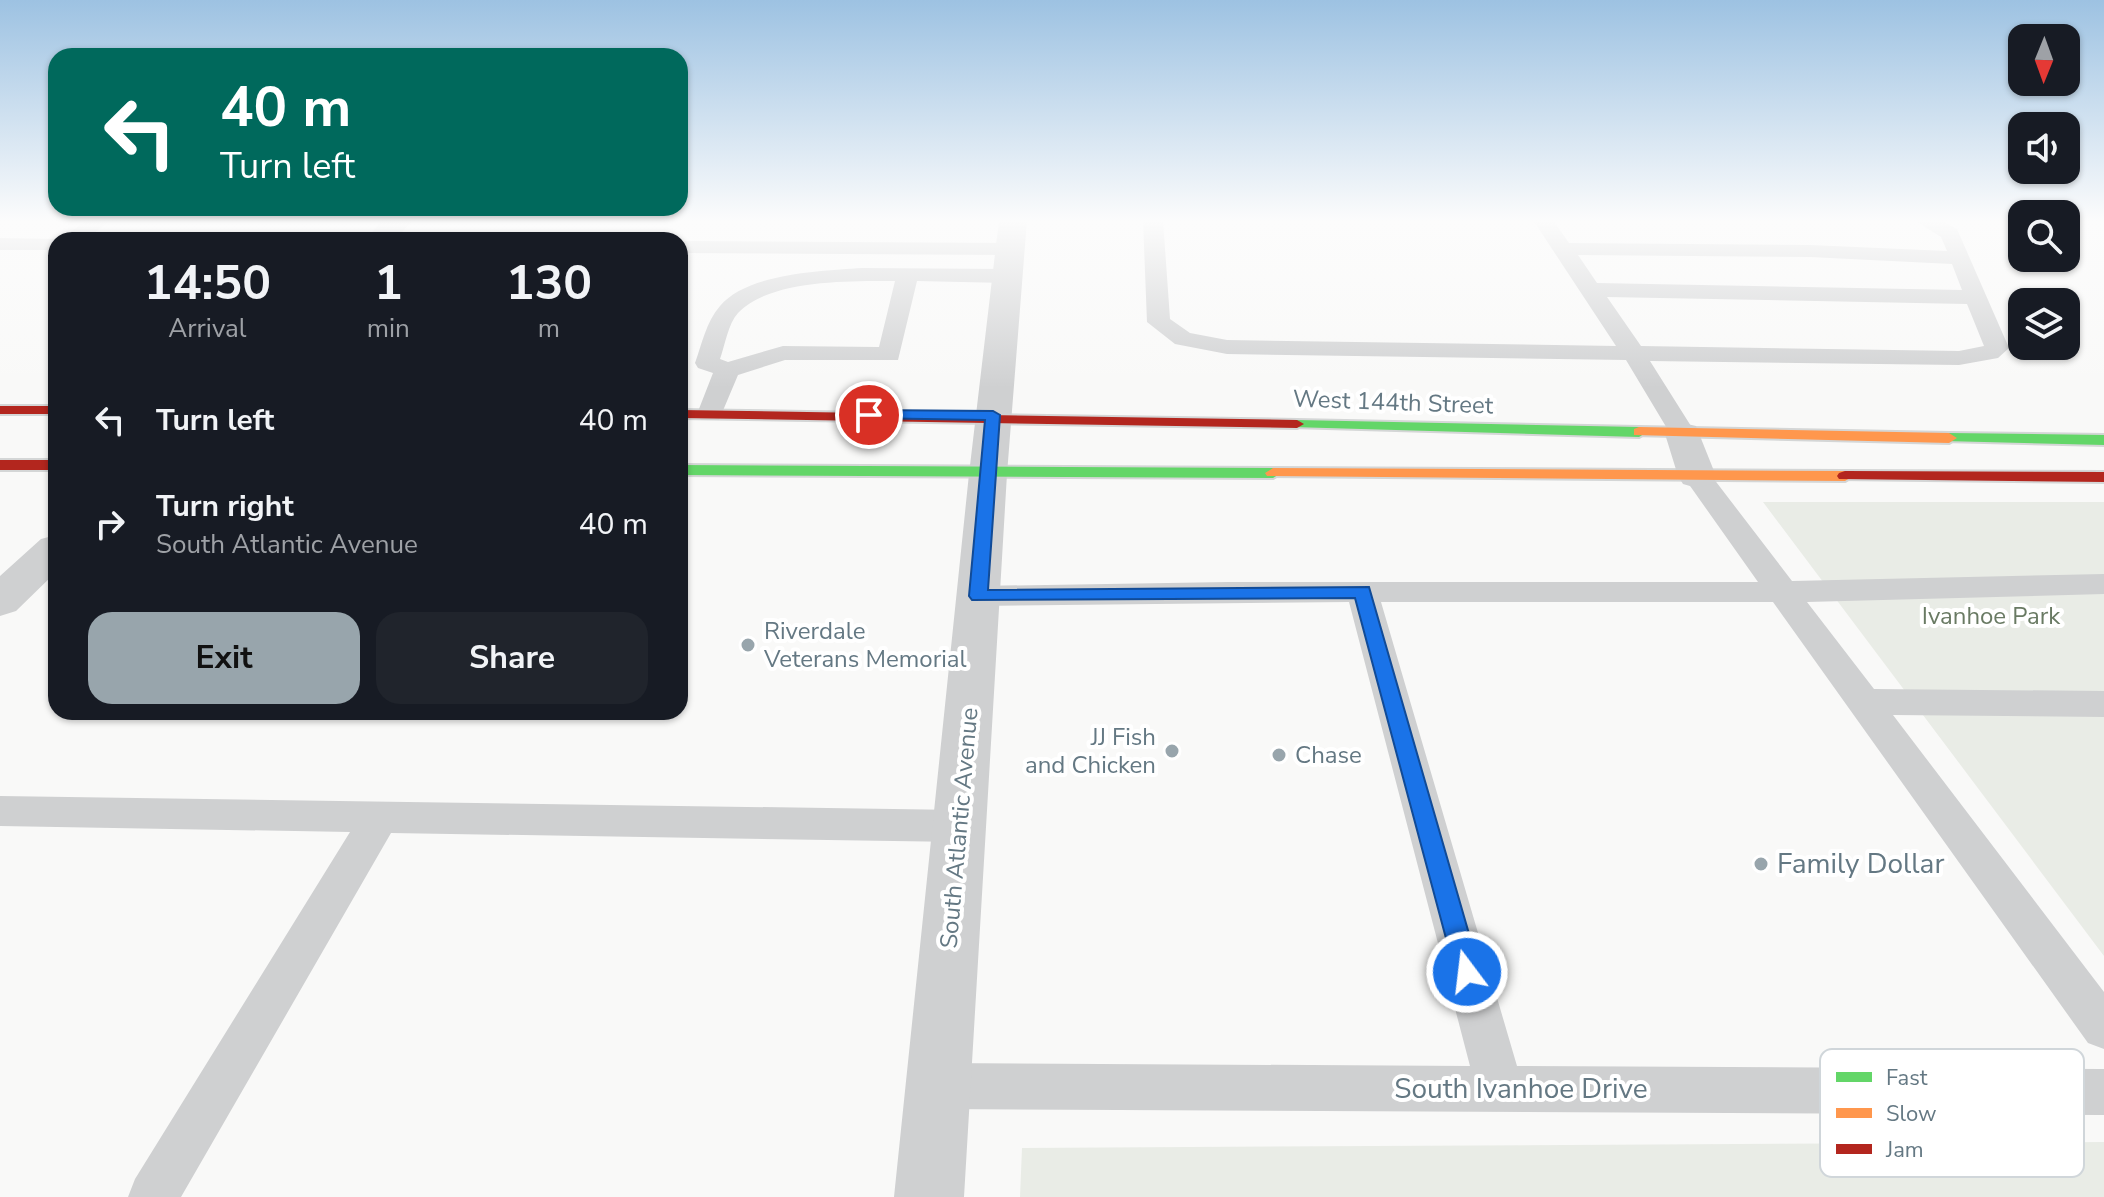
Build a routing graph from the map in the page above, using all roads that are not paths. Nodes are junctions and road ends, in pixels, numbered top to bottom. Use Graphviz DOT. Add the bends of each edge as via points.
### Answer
graph roads {
  1 [pos="907,276"];
  2 [pos="1007,276"];
  3 [pos="1156,276"];
  4 [pos="1582,276"];
  5 [pos="1967,276"];
  6 [pos="1592,290"];
  7 [pos="1976,297"];
  8 [pos="1634,354"];
  9 [pos="727,370"];
  10 [pos="0,410"];
  11 [pos="48,410"];
  12 [pos="688,414"];
  13 [pos="710,414"];
  14 [pos="993,415"];
  15 [pos="1683,434"];
  16 [pos="2104,440"];
  17 [pos="0,465"];
  18 [pos="48,465"];
  19 [pos="688,470"];
  20 [pos="988,474"];
  21 [pos="1697,476"];
  22 [pos="2104,477"];
  23 [pos="48,555"];
  24 [pos="2104,584"];
  25 [pos="5,591"];
  26 [pos="1362,592"];
  27 [pos="1783,592"];
  28 [pos="978,596"];
  29 [pos="1864,702"];
  30 [pos="2104,704"];
  31 [pos="0,811"];
  32 [pos="379,818"];
  33 [pos="959,826"];
  34 [pos="2104,1028"];
  35 [pos="938,1086"];
  36 [pos="1500,1089"];
  37 [pos="1820,1091"];
  38 [pos="2084,1092"];
  39 [pos="2104,1092"];
  40 [pos="153,1197"];
  41 [pos="929,1197"];
  1 -- 9 [label="lane" via="889,355 783,353"];
  1 -- 9 [label="lane" via="812,277 750,293 728,308 707,363"];
  2 -- 14 [label="street, South Atlantic Avenue"];
  3 -- 8 [label="lane" via="1159,322 1183,339 1227,347"];
  4 -- 6 [label="lane"];
  5 -- 7 [label="lane"];
  6 -- 7 [label="lane"];
  6 -- 8 [label="lane"];
  7 -- 8 [label="lane" via="1997,348 1989,353 1959,358"];
  8 -- 15 [label="lane"];
  9 -- 13 [label="lane"];
  10 -- 11 [label="street"];
  12 -- 13 [label="street, West 144th Street"];
  13 -- 14 [label="street, West 144th Street"];
  14 -- 15 [label="street, West 144th Street"];
  14 -- 20 [label="street, South Atlantic Avenue"];
  15 -- 16 [label="street, West 144th Street"];
  15 -- 21 [label="street"];
  17 -- 18 [label="street"];
  19 -- 20 [label="street"];
  20 -- 21 [label="street"];
  20 -- 28 [label="street, South Atlantic Avenue"];
  21 -- 22 [label="street"];
  21 -- 27 [label="lane"];
  23 -- 25 [label="street"];
  24 -- 27 [label="lane"];
  26 -- 27 [label="lane"];
  26 -- 28 [label="lane"];
  26 -- 36 [label="lane"];
  27 -- 29 [label="lane"];
  28 -- 33 [label="street, South Atlantic Avenue"];
  29 -- 30 [label="lane"];
  29 -- 34 [label="lane"];
  31 -- 32 [label="lane"];
  32 -- 33 [label="lane"];
  32 -- 40 [label="lane"];
  33 -- 35 [label="street, South Atlantic Avenue"];
  35 -- 36 [label="lane, South Ivanhoe Drive"];
  35 -- 41 [label="street, South Atlantic Avenue"];
  36 -- 37 [label="lane, South Ivanhoe Drive"];
  38 -- 39 [label="lane, South Ivanhoe Drive"];
}
